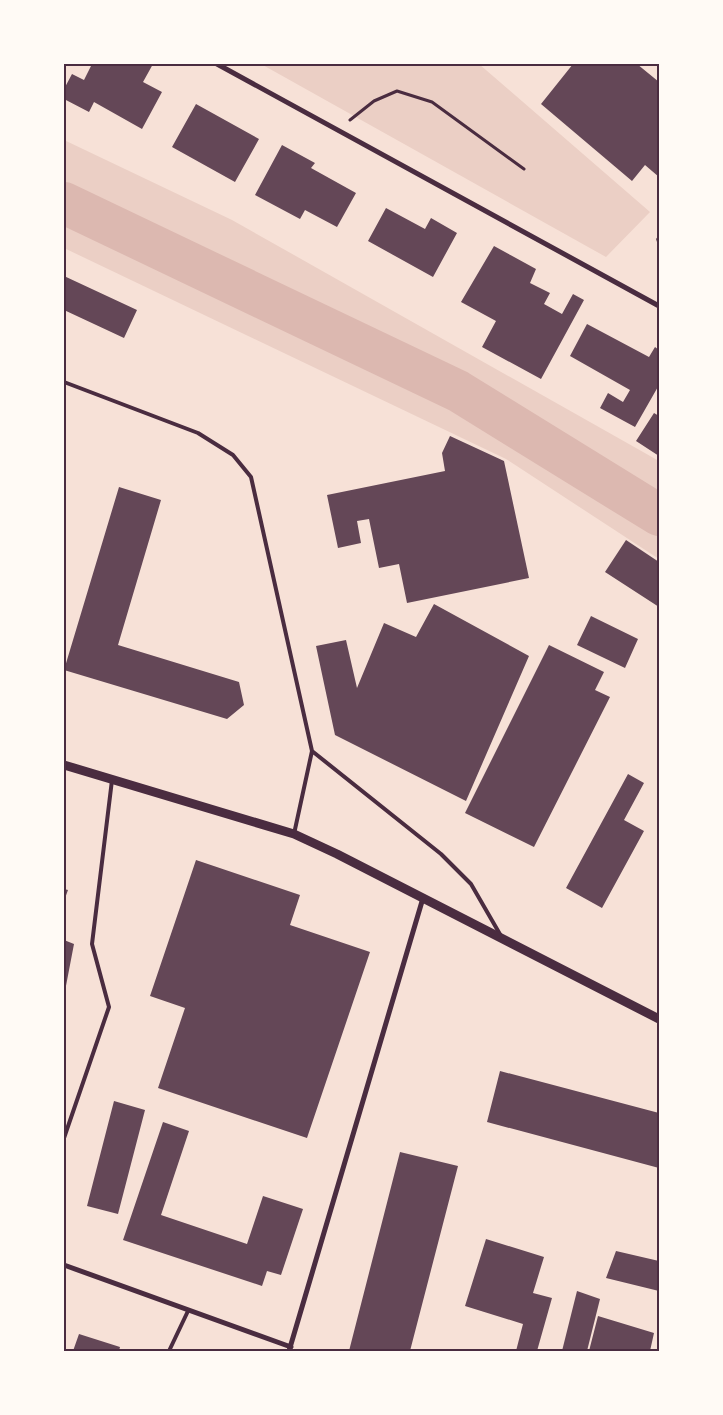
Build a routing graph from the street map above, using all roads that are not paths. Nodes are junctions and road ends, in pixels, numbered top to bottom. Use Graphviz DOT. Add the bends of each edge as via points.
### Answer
graph roads {
  1 [pos="217,64"];
  2 [pos="659,306"];
  3 [pos="64,382"];
  4 [pos="312,751"];
  5 [pos="64,765"];
  6 [pos="112,780"];
  7 [pos="294,834"];
  8 [pos="423,898"];
  9 [pos="503,939"];
  10 [pos="659,1019"];
  11 [pos="64,1138"];
  12 [pos="64,1265"];
  13 [pos="188,1311"];
  14 [pos="290,1349"];
  15 [pos="170,1351"];
  1 -- 2 [label="street"];
  3 -- 4 [label="lane" via="198,433 233,455 251,477"];
  4 -- 7 [label="lane"];
  4 -- 9 [label="lane" via="442,854 471,884"];
  5 -- 6 [label="street"];
  6 -- 7 [label="street"];
  6 -- 11 [label="lane" via="92,944 109,1007"];
  7 -- 8 [label="street"];
  8 -- 9 [label="street"];
  8 -- 14 [label="street"];
  9 -- 10 [label="street"];
  12 -- 13 [label="street"];
  13 -- 14 [label="street"];
  13 -- 15 [label="lane"];
}
